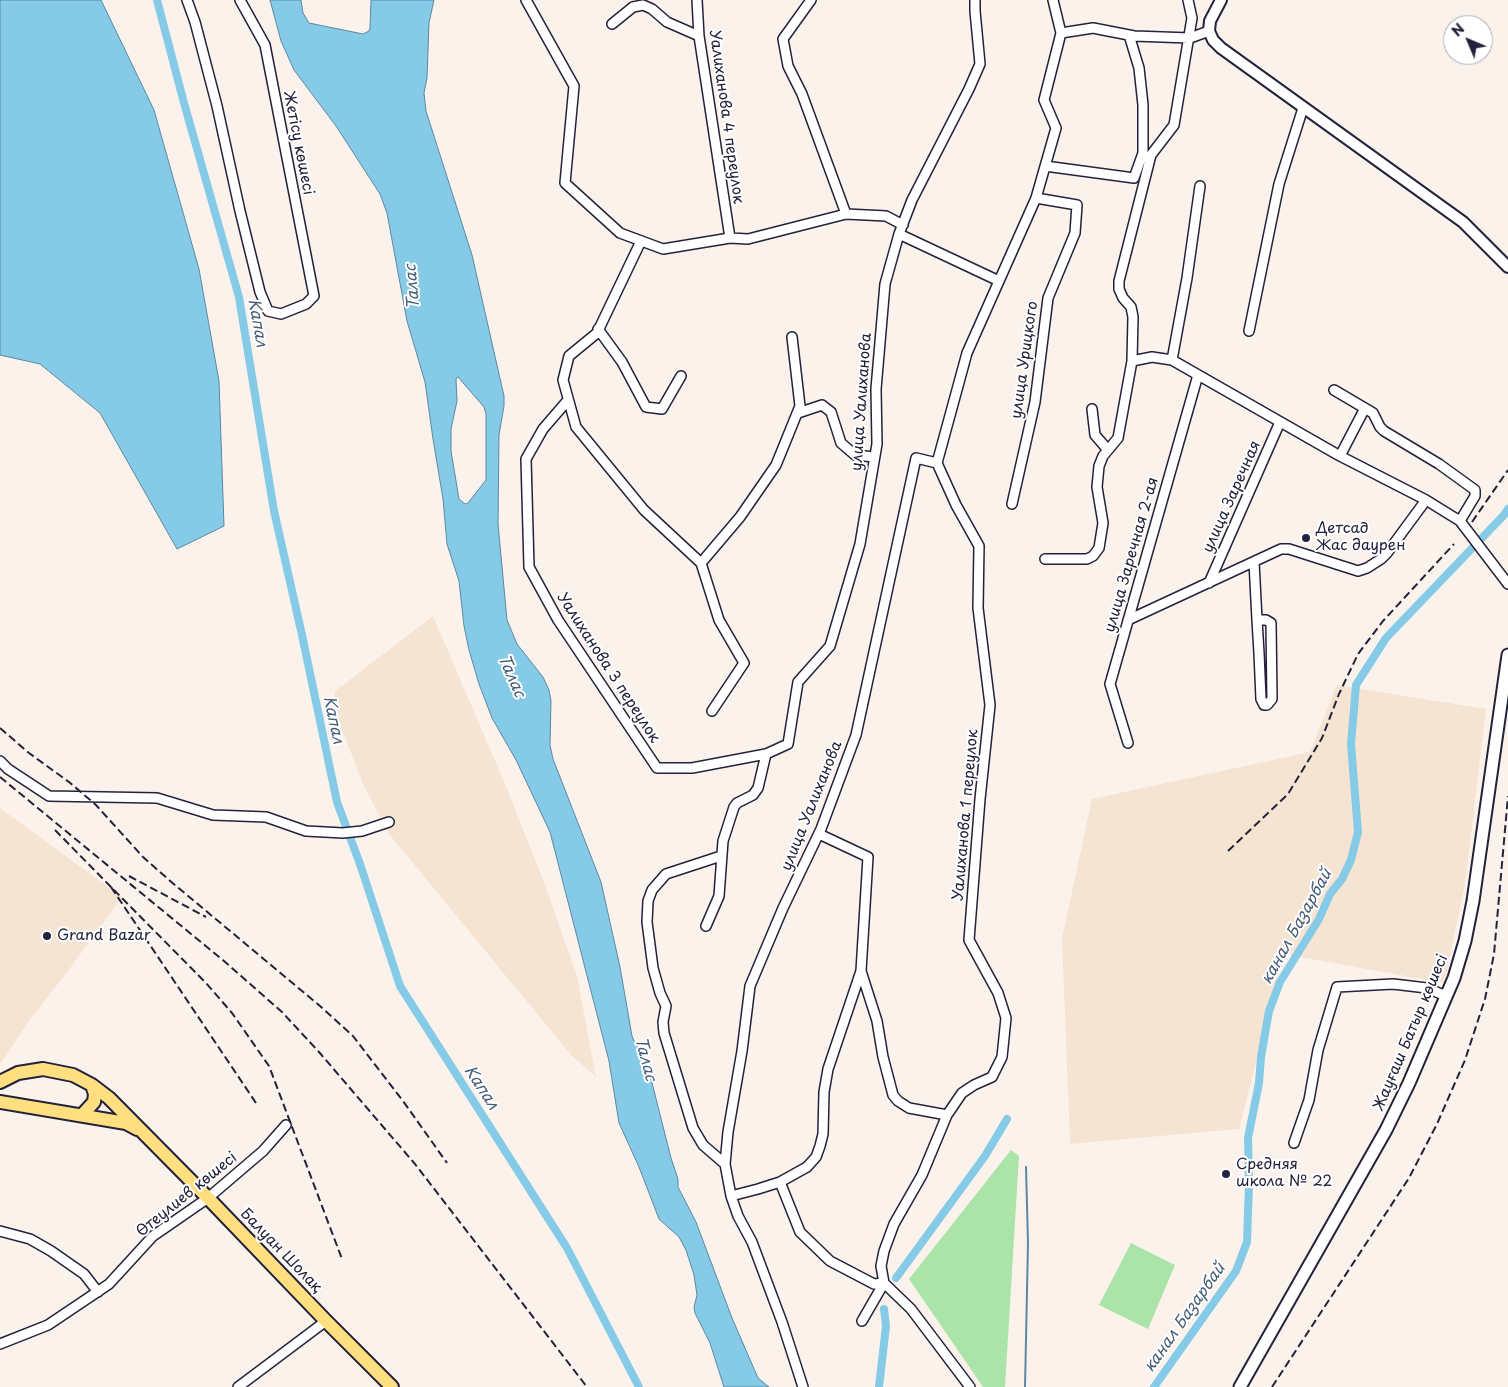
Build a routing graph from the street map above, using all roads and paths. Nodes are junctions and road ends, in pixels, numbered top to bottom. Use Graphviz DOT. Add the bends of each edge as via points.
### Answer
graph roads {
  1 [pos="187,0"];
  2 [pos="240,0"];
  3 [pos="526,0"];
  4 [pos="697,0"];
  5 [pos="812,0"];
  6 [pos="975,0"];
  7 [pos="1053,0"];
  8 [pos="1188,0"];
  9 [pos="1221,0"];
  10 [pos="612,24"];
  11 [pos="1208,31"];
  12 [pos="1061,34"];
  13 [pos="1129,35"];
  14 [pos="699,36"];
  15 [pos="1190,38"];
  16 [pos="1303,108"];
  17 [pos="1045,166"];
  18 [pos="1200,186"];
  19 [pos="1036,198"];
  20 [pos="846,214"];
  21 [pos="903,225"];
  22 [pos="899,234"];
  23 [pos="730,238"];
  24 [pos="642,241"];
  25 [pos="1508,267"];
  26 [pos="999,281"];
  27 [pos="598,329"];
  28 [pos="1249,332"];
  29 [pos="792,337"];
  30 [pos="1172,360"];
  31 [pos="1132,361"];
  32 [pos="1198,375"];
  33 [pos="681,376"];
  34 [pos="1334,390"];
  35 [pos="568,400"];
  36 [pos="1366,408"];
  37 [pos="1092,409"];
  38 [pos="798,413"];
  39 [pos="1280,422"];
  40 [pos="1108,450"];
  41 [pos="1340,456"];
  42 [pos="874,457"];
  43 [pos="937,463"];
  44 [pos="1426,500"];
  45 [pos="1012,504"];
  46 [pos="1460,521"];
  47 [pos="1045,559"];
  48 [pos="701,562"];
  49 [pos="1254,562"];
  50 [pos="1209,583"];
  51 [pos="1508,584"];
  52 [pos="1128,620"];
  53 [pos="1257,620"];
  54 [pos="1259,653"];
  55 [pos="1272,654"];
  56 [pos="1508,655"];
  57 [pos="712,711"];
  58 [pos="1128,743"];
  59 [pos="766,754"];
  60 [pos="0,761"];
  61 [pos="389,822"];
  62 [pos="819,834"];
  63 [pos="720,856"];
  64 [pos="706,926"];
  65 [pos="861,971"];
  66 [pos="1446,996"];
  67 [pos="2,1081"];
  68 [pos="92,1085"];
  69 [pos="5,1103"];
  70 [pos="82,1115"];
  71 [pos="947,1116"];
  72 [pos="286,1125"];
  73 [pos="148,1137"];
  74 [pos="1294,1143"];
  75 [pos="725,1164"];
  76 [pos="780,1182"];
  77 [pos="731,1196"];
  78 [pos="208,1198"];
  79 [pos="0,1231"];
  80 [pos="884,1283"];
  81 [pos="98,1292"];
  82 [pos="326,1321"];
  83 [pos="862,1321"];
  84 [pos="0,1344"];
  85 [pos="238,1387"];
  86 [pos="392,1387"];
  87 [pos="803,1387"];
  88 [pos="970,1387"];
  89 [pos="1240,1387"];
  1 -- 2 [label="street, Жетісу көшесі" via="217,106 263,299 268,311 280,314 306,304 314,296 265,45"];
  3 -- 24 [label="street" via="574,86 565,183 620,233"];
  4 -- 14 [label="street, Уалиханова 4 переулок"];
  5 -- 20 [label="street" via="784,39 786,57"];
  6 -- 21 [label="street, улица Уалиханова" via="980,64 912,200"];
  7 -- 12 [label="street"];
  8 -- 15 [label="street" via="1192,18"];
  9 -- 11 [label="street"];
  10 -- 14 [label="street" via="633,7 643,5 666,22"];
  11 -- 15 [label="street"];
  11 -- 16 [label="street" via="1221,48"];
  12 -- 13 [label="street" via="1093,28"];
  12 -- 17 [label="street" via="1044,100 1056,128"];
  13 -- 15 [label="street"];
  13 -- 17 [label="street" via="1139,68 1143,105 1143,153 1134,178"];
  14 -- 23 [label="street, Уалиханова 4 переулок"];
  15 -- 31 [label="street" via="1174,125 1151,155 1119,280 1122,298 1131,307 1133,317"];
  16 -- 25 [label="street" via="1463,222"];
  16 -- 28 [label="street" via="1279,184"];
  17 -- 19 [label="street"];
  18 -- 30 [label="street"];
  19 -- 26 [label="street"];
  19 -- 45 [label="street, улица Урицкого" via="1077,205 1075,233 1048,298 1035,402"];
  20 -- 21 [label="street" via="886,216"];
  20 -- 23 [label="street" via="748,239"];
  21 -- 22 [label="street, улица Уалиханова"];
  22 -- 26 [label="street"];
  22 -- 42 [label="street, улица Уалиханова" via="885,284"];
  23 -- 24 [label="street" via="663,249"];
  24 -- 27 [label="street"];
  26 -- 43 [label="street" via="967,353"];
  27 -- 33 [label="street" via="622,362 646,407 662,409"];
  27 -- 35 [label="street" via="569,356 563,380"];
  29 -- 38 [label="street" via="800,406"];
  30 -- 31 [label="street" via="1152,357"];
  30 -- 32 [label="street"];
  31 -- 40 [label="street" via="1118,438"];
  32 -- 39 [label="street"];
  32 -- 52 [label="street, улица Заречная 2-ая"];
  34 -- 36 [label="street"];
  35 -- 48 [label="street" via="576,427 644,510"];
  35 -- 59 [label="street, Уалиханова 3 переулок" via="543,429 526,460 529,567 558,620 658,768 692,768"];
  36 -- 41 [label="street"];
  36 -- 46 [label="street" via="1384,431 1475,490 1475,496"];
  37 -- 40 [label="street" via="1095,435"];
  38 -- 42 [label="street" via="822,405 831,412 841,443 855,455"];
  38 -- 48 [label="street" via="776,465 740,517"];
  39 -- 41 [label="street"];
  39 -- 50 [label="street, улица Заречная"];
  40 -- 47 [label="street" via="1099,466 1097,487 1103,523 1099,548 1087,559"];
  41 -- 44 [label="street"];
  42 -- 59 [label="street, улица Уалиханова" via="860,544 830,646 798,682 788,744"];
  43 -- 62 [label="street, улица Уалиханова" via="916,458 856,735"];
  43 -- 71 [label="street, Уалиханова 1 переулок" via="979,546 978,608 990,705 969,940 998,993 1006,1018 1002,1057 992,1077 962,1093"];
  44 -- 46 [label="street"];
  44 -- 49 [label="street, улица Заречная" via="1387,553 1367,568 1358,571 1289,549 1275,551"];
  46 -- 51 [label="street"];
  48 -- 57 [label="street" via="719,620 744,663"];
  49 -- 50 [label="street, улица Заречная"];
  49 -- 53 [label="street"];
  50 -- 52 [label="street, улица Заречная"];
  52 -- 58 [label="street, улица Заречная 2-ая" via="1110,684"];
  53 -- 54 [label="street"];
  53 -- 55 [label="street" via="1271,624"];
  54 -- 55 [label="street"];
  54 -- 55 [label="street" via="1264,705 1272,699"];
  56 -- 66 [label="main road, Жауғаш Батыр көшесі" via="1473,901 1465,941"];
  59 -- 63 [label="street" via="758,788 734,807"];
  60 -- 61 [label="street" via="49,796 157,798 213,815 266,817 306,831 362,831"];
  62 -- 65 [label="street" via="868,857"];
  62 -- 75 [label="street, улица Уалиханова" via="750,986"];
  63 -- 64 [label="street" via="718,896"];
  63 -- 75 [label="street" via="666,874 652,890 647,922 653,968 666,1006 664,1033 693,1128 703,1145"];
  65 -- 71 [label="street" via="877,1021 894,1095 909,1108"];
  65 -- 76 [label="street" via="828,1069 823,1134 816,1157 808,1167"];
  66 -- 74 [label="street" via="1427,988 1393,984 1337,987"];
  66 -- 89 [label="main road, Жауғаш Батыр көшесі" via="1386,1130"];
  67 -- 68 [label="main road" via="18,1073 43,1069 73,1075"];
  67 -- 69 [label="main road"];
  68 -- 70 [label="main road" via="94,1102"];
  68 -- 73 [label="main road"];
  69 -- 70 [label="main road"];
  70 -- 73 [label="main road" via="126,1123"];
  71 -- 80 [label="street, Уалиханова 1 переулок" via="922,1175 894,1224 881,1266"];
  72 -- 78 [label="street, Өтеулиев көшесі" via="263,1152"];
  73 -- 78 [label="main road, Балуан Шолақ"];
  75 -- 77 [label="street, улица Уалиханова"];
  76 -- 77 [label="street"];
  76 -- 80 [label="street" via="800,1232 810,1243 830,1261 874,1284"];
  77 -- 87 [label="street, улица Уалиханова" via="752,1242"];
  78 -- 81 [label="street, Өтеулиев көшесі" via="153,1236"];
  78 -- 82 [label="main road, Балуан Шолақ"];
  79 -- 81 [label="street" via="30,1239 51,1251 84,1274"];
  80 -- 83 [label="street"];
  80 -- 88 [label="street" via="911,1309"];
  81 -- 84 [label="street, Өтеулиев көшесі" via="48,1325"];
  82 -- 85 [label="street"];
  82 -- 86 [label="main road, Балуан Шолақ"];
}
